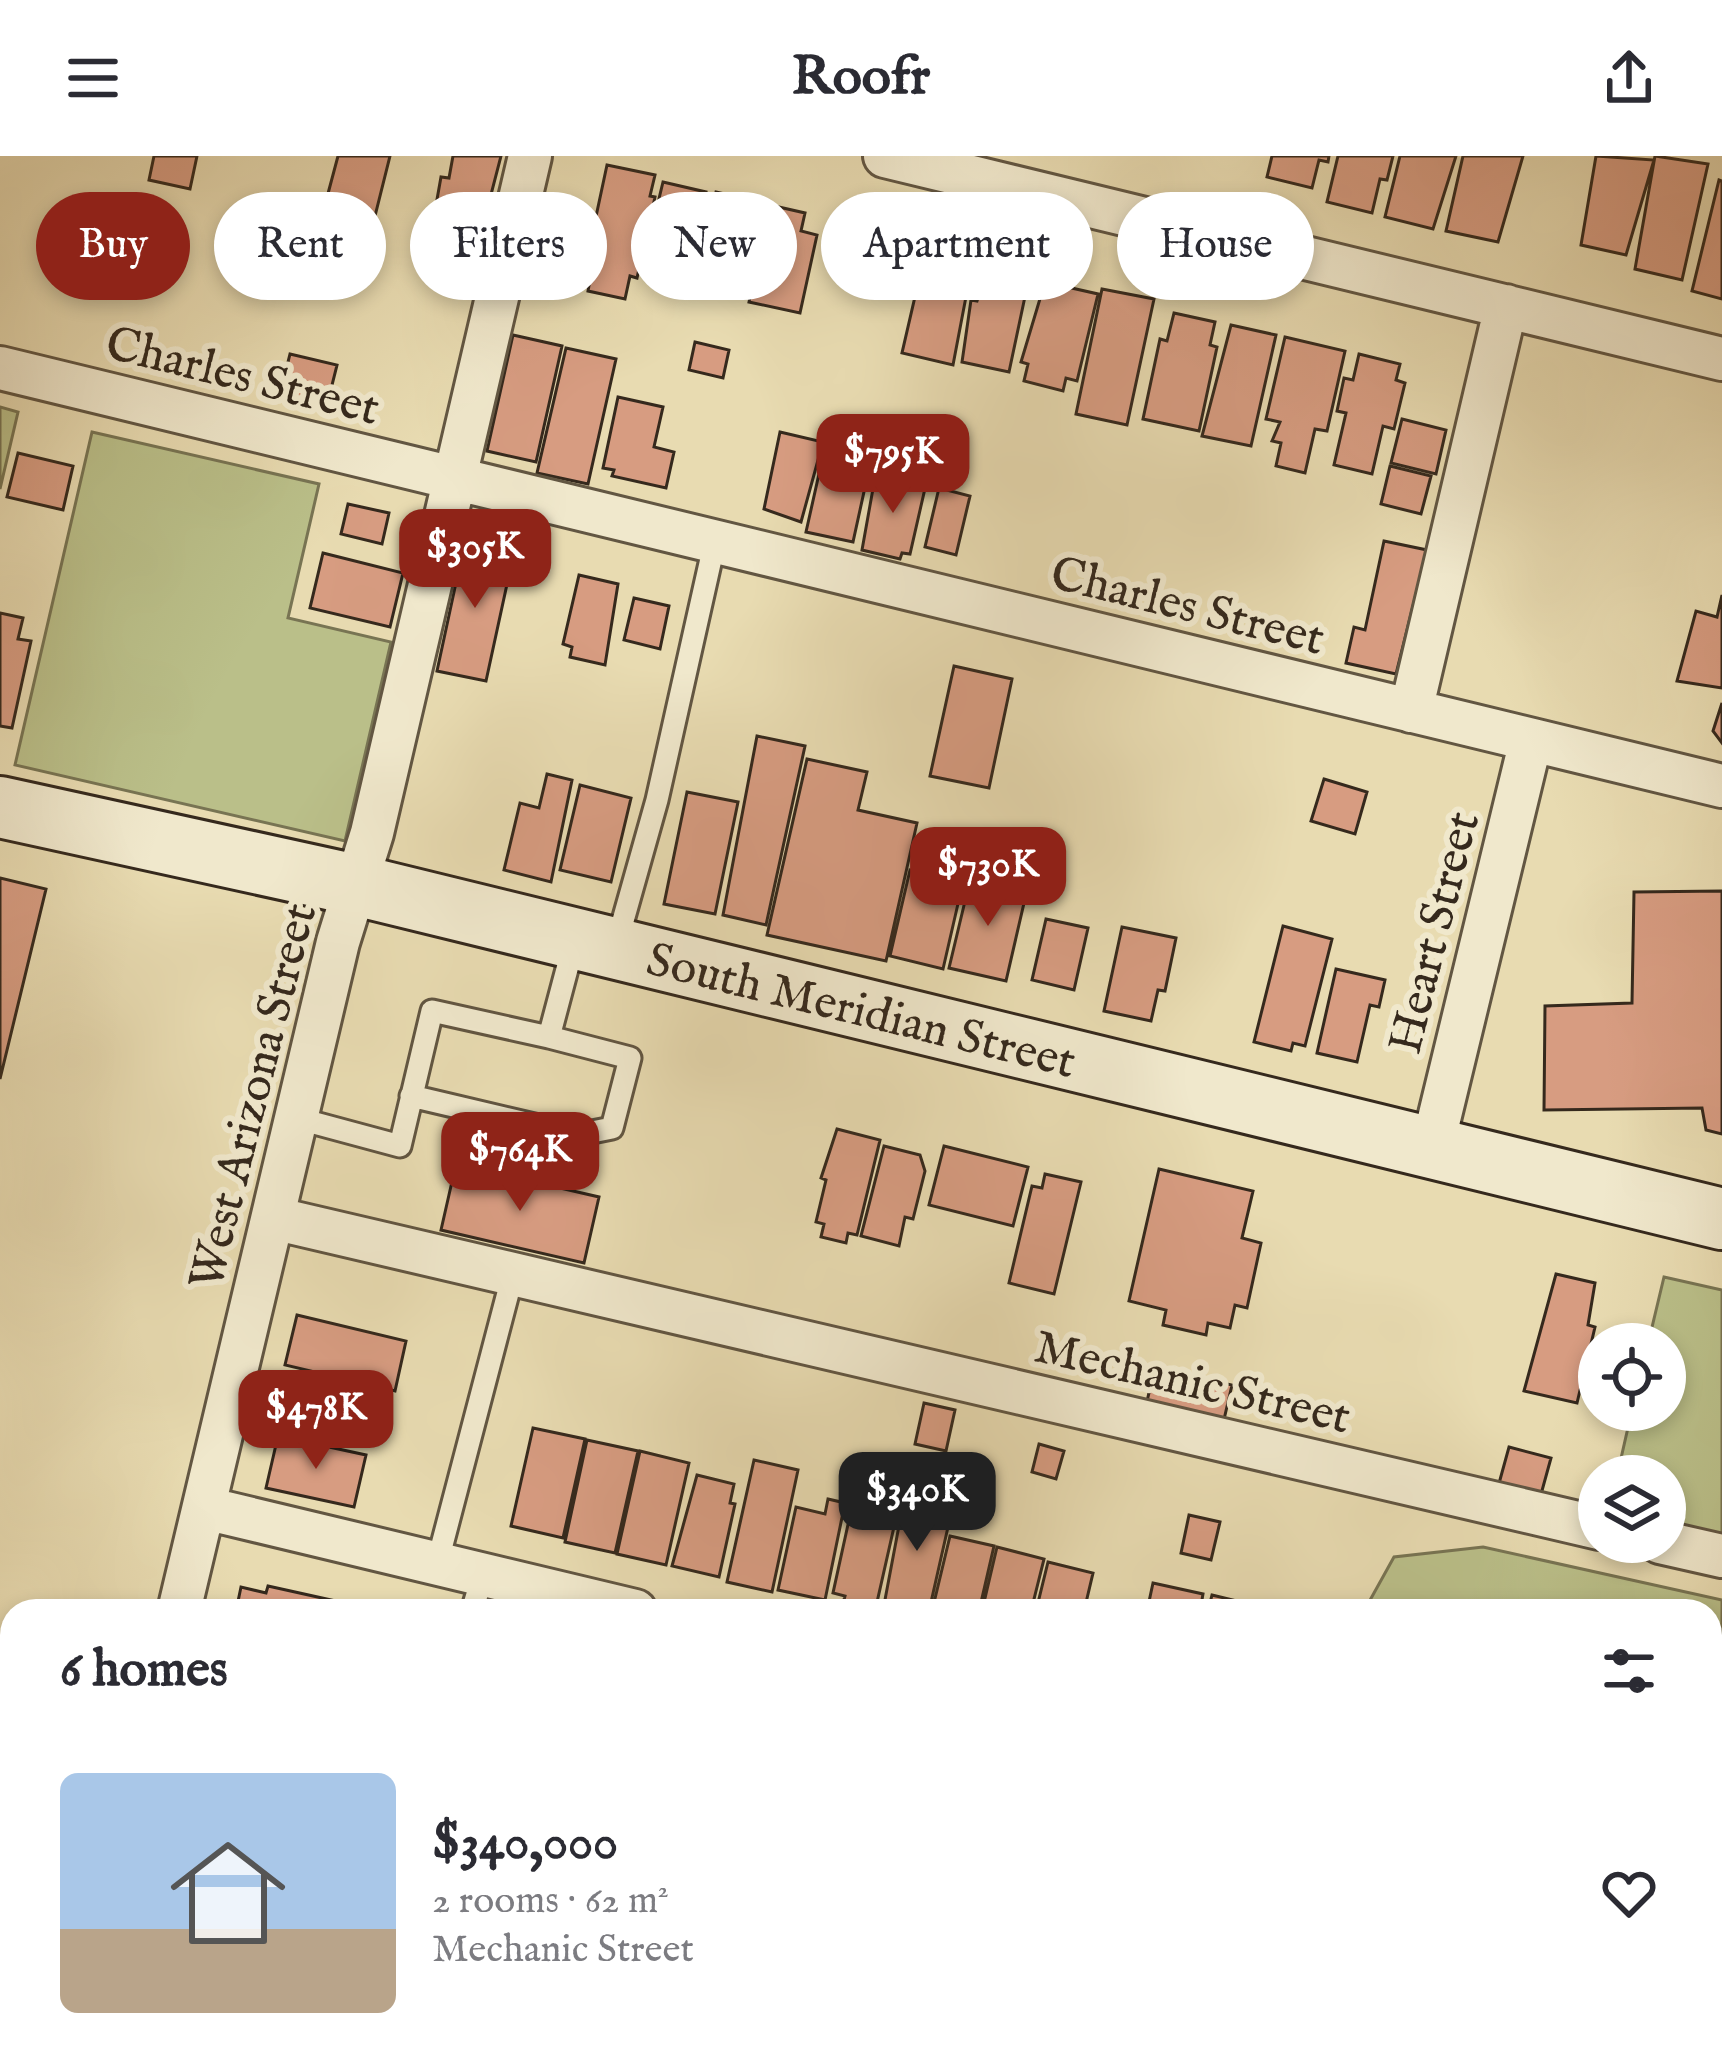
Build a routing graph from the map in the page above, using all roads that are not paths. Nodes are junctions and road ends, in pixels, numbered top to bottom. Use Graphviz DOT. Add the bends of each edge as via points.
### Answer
graph roads {
  1 [pos="530,156"];
  2 [pos="885,156"];
  3 [pos="1506,307"];
  4 [pos="1722,359"];
  5 [pos="0,368"];
  6 [pos="456,477"];
  7 [pos="715,541"];
  8 [pos="1411,711"];
  9 [pos="1531,740"];
  10 [pos="1722,786"];
  11 [pos="0,807"];
  12 [pos="356,885"];
  13 [pos="595,944"];
  14 [pos="549,1037"];
  15 [pos="411,1096"];
  16 [pos="296,1118"];
  17 [pos="1432,1148"];
  18 [pos="273,1218"];
  19 [pos="1722,1219"];
  20 [pos="513,1274"];
  21 [pos="205,1508"];
  22 [pos="1578,1523"];
  23 [pos="1686,1548"];
  24 [pos="1722,1556"];
  25 [pos="437,1564"];
  26 [pos="478,1593"];
  27 [pos="182,1599"];
  28 [pos="530,1599"];
  1 -- 6 [label="street, West Arizona Street"];
  2 -- 3 [label="street"];
  3 -- 4 [label="street"];
  3 -- 8 [label="street"];
  5 -- 6 [label="street, Charles Street"];
  6 -- 7 [label="street, Charles Street"];
  6 -- 12 [label="street, West Arizona Street"];
  7 -- 8 [label="street, Charles Street"];
  7 -- 13 [label="lane" via="657,800"];
  8 -- 9 [label="street, Charles Street"];
  9 -- 10 [label="street, Charles Street"];
  9 -- 17 [label="street, Heart Street"];
  11 -- 12 [label="main road, South Meridian Street"];
  12 -- 13 [label="main road, South Meridian Street"];
  12 -- 16 [label="street, West Arizona Street"];
  13 -- 14 [label="lane"];
  13 -- 17 [label="main road, South Meridian Street"];
  14 -- 15 [label="lane" via="432,1011"];
  14 -- 15 [label="lane" via="630,1058 611,1128 577,1136"];
  15 -- 16 [label="lane" via="400,1146"];
  16 -- 18 [label="street, West Arizona Street"];
  17 -- 19 [label="main road, South Meridian Street"];
  18 -- 20 [label="street, Mechanic Street"];
  18 -- 21 [label="street, West Arizona Street"];
  20 -- 22 [label="street, Mechanic Street"];
  20 -- 25 [label="lane"];
  21 -- 25 [label="street"];
  21 -- 27 [label="street, West Arizona Street"];
  23 -- 24 [label="street"];
  25 -- 26 [label="street"];
  26 -- 28 [label="street"];
}
